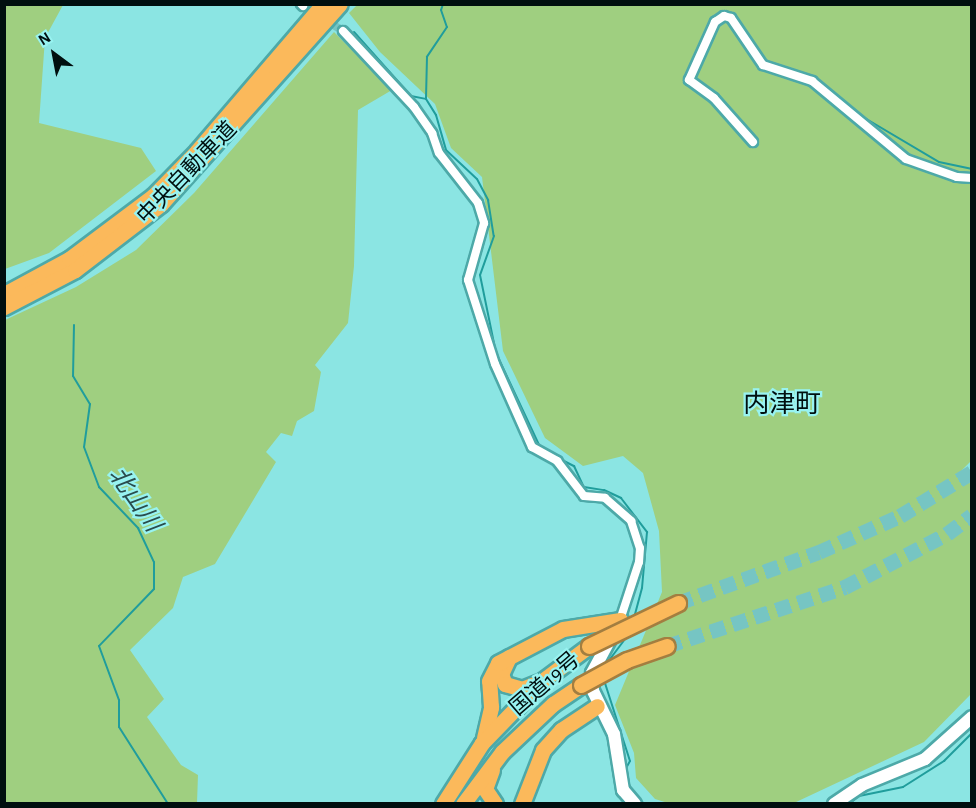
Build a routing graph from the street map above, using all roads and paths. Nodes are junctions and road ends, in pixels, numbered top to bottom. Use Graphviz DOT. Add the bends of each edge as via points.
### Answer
graph roads {
  1 [pos="323,4"];
  2 [pos="340,4"];
  3 [pos="343,31"];
  4 [pos="753,142"];
  5 [pos="972,178"];
  6 [pos="4,294"];
  7 [pos="4,307"];
  8 [pos="678,603"];
  9 [pos="620,620"];
  10 [pos="667,646"];
  11 [pos="510,655"];
  12 [pos="542,681"];
  13 [pos="597,706"];
  14 [pos="972,717"];
  15 [pos="482,743"];
  16 [pos="502,752"];
  17 [pos="523,799"];
  18 [pos="443,804"];
  19 [pos="463,804"];
  20 [pos="495,804"];
  21 [pos="508,804"];
  22 [pos="635,804"];
  23 [pos="834,804"];
  1 -- 6 [label="highway, 中央自動車道" via="204,143 153,196 69,259"];
  2 -- 7 [label="highway, 中央自動車道" via="161,204 75,270"];
  3 -- 9 [label="street" via="414,107 432,133 439,153 478,203 484,223 468,280 495,364 532,447 557,461 584,496 605,498 631,520 640,548 639,562"];
  4 -- 5 [label="street" via="714,98 689,80 715,22 724,16 730,18 763,65 812,81 906,159 957,177"];
  8 -- 12 [label="highway, 国道19号, bridge" via="589,646"];
  9 -- 11 [label="highway" via="563,629"];
  9 -- 13 [label="street" via="592,673"];
  10 -- 16 [label="highway, 国道19号, bridge" via="627,660 581,685 553,704"];
  11 -- 12 [label="highway" via="501,674 505,684 522,689"];
  11 -- 15 [label="highway" via="492,672 491,707"];
  12 -- 15 [label="highway, 国道19号"];
  13 -- 17 [label="highway" via="551,741 536,762"];
  13 -- 22 [label="street" via="614,734 623,790"];
  14 -- 23 [label="street" via="925,759 862,785"];
  15 -- 18 [label="highway, 国道19号"];
  16 -- 19 [label="highway, 国道19号"];
  16 -- 20 [label="highway" via="486,783 488,796"];
  17 -- 21 [label="highway"];
}
